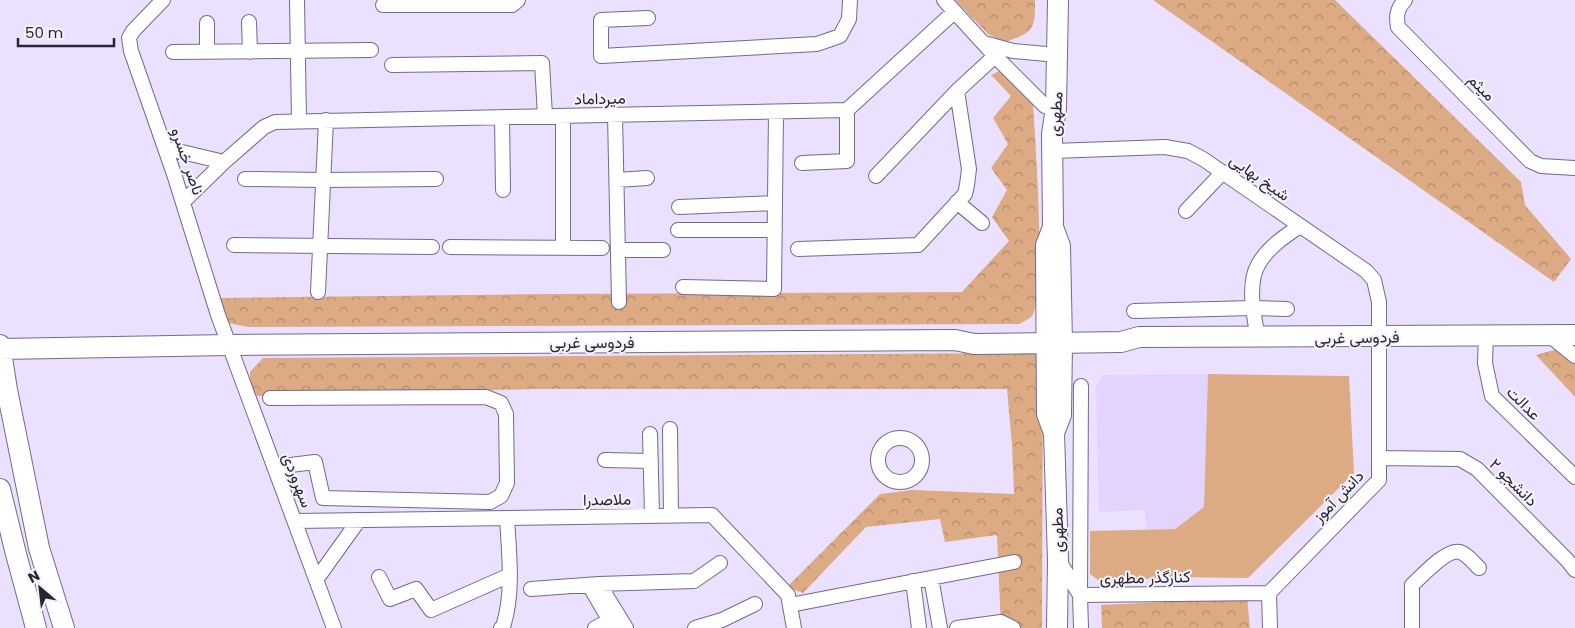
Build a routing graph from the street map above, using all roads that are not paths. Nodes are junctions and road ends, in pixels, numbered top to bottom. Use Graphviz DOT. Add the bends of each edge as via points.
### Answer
graph roads {
  1 [pos="163,0"];
  2 [pos="298,0"];
  3 [pos="518,0"];
  4 [pos="850,0"];
  5 [pos="944,0"];
  6 [pos="1046,0"];
  7 [pos="1058,0"];
  8 [pos="1405,0"];
  9 [pos="383,5"];
  10 [pos="954,12"];
  11 [pos="648,18"];
  12 [pos="248,22"];
  13 [pos="207,23"];
  14 [pos="983,43"];
  15 [pos="371,50"];
  16 [pos="174,52"];
  17 [pos="207,52"];
  18 [pos="250,52"];
  19 [pos="298,52"];
  20 [pos="1052,54"];
  21 [pos="995,56"];
  22 [pos="392,65"];
  23 [pos="957,91"];
  24 [pos="1050,107"];
  25 [pos="847,110"];
  26 [pos="776,112"];
  27 [pos="615,115"];
  28 [pos="545,116"];
  29 [pos="563,116"];
  30 [pos="502,117"];
  31 [pos="299,120"];
  32 [pos="326,120"];
  33 [pos="1052,143"];
  34 [pos="165,148"];
  35 [pos="224,162"];
  36 [pos="802,163"];
  37 [pos="1575,168"];
  38 [pos="1223,172"];
  39 [pos="876,176"];
  40 [pos="648,178"];
  41 [pos="244,179"];
  42 [pos="436,179"];
  43 [pos="323,180"];
  44 [pos="617,180"];
  45 [pos="503,190"];
  46 [pos="183,202"];
  47 [pos="958,202"];
  48 [pos="775,203"];
  49 [pos="679,207"];
  50 [pos="1186,211"];
  51 [pos="982,223"];
  52 [pos="1300,226"];
  53 [pos="678,230"];
  54 [pos="775,230"];
  55 [pos="234,245"];
  56 [pos="320,247"];
  57 [pos="432,247"];
  58 [pos="450,247"];
  59 [pos="563,248"];
  60 [pos="602,248"];
  61 [pos="798,248"];
  62 [pos="618,250"];
  63 [pos="663,250"];
  64 [pos="683,287"];
  65 [pos="318,292"];
  66 [pos="619,302"];
  67 [pos="1253,308"];
  68 [pos="1287,309"];
  69 [pos="1134,311"];
  70 [pos="1486,335"];
  71 [pos="1549,335"];
  72 [pos="1575,335"];
  73 [pos="1379,336"];
  74 [pos="1054,337"];
  75 [pos="1258,338"];
  76 [pos="229,345"];
  77 [pos="0,348"];
  78 [pos="1575,356"];
  79 [pos="1080,386"];
  80 [pos="270,398"];
  81 [pos="670,429"];
  82 [pos="650,434"];
  83 [pos="1379,458"];
  84 [pos="605,460"];
  85 [pos="651,461"];
  86 [pos="274,467"];
  87 [pos="1575,477"];
  88 [pos="0,489"];
  89 [pos="652,515"];
  90 [pos="671,515"];
  91 [pos="507,518"];
  92 [pos="359,520"];
  93 [pos="295,521"];
  94 [pos="1058,560"];
  95 [pos="1014,562"];
  96 [pos="720,563"];
  97 [pos="1479,568"];
  98 [pos="1575,570"];
  99 [pos="510,574"];
  100 [pos="378,577"];
  101 [pos="931,578"];
  102 [pos="316,580"];
  103 [pos="913,581"];
  104 [pos="594,584"];
  105 [pos="530,589"];
  106 [pos="1269,593"];
  107 [pos="1080,595"];
  108 [pos="755,604"];
  109 [pos="790,605"];
  110 [pos="614,621"];
  111 [pos="36,628"];
  112 [pos="64,628"];
  113 [pos="334,628"];
  114 [pos="501,628"];
  115 [pos="595,628"];
  116 [pos="626,628"];
  117 [pos="694,628"];
  118 [pos="794,628"];
  119 [pos="919,628"];
  120 [pos="940,628"];
  121 [pos="957,628"];
  122 [pos="1013,628"];
  123 [pos="1058,628"];
  124 [pos="1080,628"];
  125 [pos="1270,628"];
  126 [pos="1412,628"];
  1 -- 34 [label="street, ناصر خسرو" via="137,25 129,44"];
  2 -- 19 [label="street"];
  3 -- 9 [label="street" via="512,5"];
  4 -- 11 [label="street" via="849,19 840,36 817,44 601,56 601,20"];
  5 -- 10 [label="street"];
  6 -- 20 [label="main road"];
  7 -- 20 [label="main road, مطهری"];
  8 -- 37 [label="street, میثم" via="1398,7 1398,27 1530,161 1541,166"];
  10 -- 14 [label="street"];
  10 -- 25 [label="street"];
  12 -- 18 [label="street"];
  13 -- 17 [label="street"];
  14 -- 20 [label="street" via="1007,50"];
  14 -- 21 [label="street"];
  15 -- 19 [label="street"];
  16 -- 17 [label="street"];
  17 -- 18 [label="street"];
  18 -- 19 [label="street"];
  19 -- 31 [label="street"];
  20 -- 24 [label="main road, مطهری"];
  21 -- 23 [label="street"];
  21 -- 24 [label="street"];
  22 -- 28 [label="street" via="542,63"];
  23 -- 39 [label="street"];
  23 -- 47 [label="street" via="969,169 964,194"];
  24 -- 33 [label="main road, مطهری"];
  25 -- 26 [label="street, میرداماد"];
  25 -- 36 [label="street" via="847,161"];
  26 -- 27 [label="street, میرداماد"];
  26 -- 48 [label="street"];
  27 -- 29 [label="street, میرداماد"];
  27 -- 44 [label="street"];
  28 -- 29 [label="street, میرداماد"];
  28 -- 30 [label="street, میرداماد"];
  29 -- 59 [label="street"];
  30 -- 32 [label="street, میرداماد"];
  30 -- 45 [label="street"];
  31 -- 32 [label="street, میرداماد"];
  31 -- 35 [label="street, میرداماد" via="264,126"];
  32 -- 43 [label="street"];
  33 -- 38 [label="street, شیخ بهایی" via="1166,147 1188,151"];
  33 -- 74 [label="main road, مطهری" via="1053,227 1060,246"];
  34 -- 35 [label="street"];
  34 -- 46 [label="street, ناصر خسرو"];
  35 -- 46 [label="street, میرداماد"];
  38 -- 50 [label="street"];
  38 -- 52 [label="street, شیخ بهایی"];
  40 -- 44 [label="street"];
  41 -- 43 [label="street"];
  42 -- 43 [label="street"];
  43 -- 56 [label="street"];
  44 -- 62 [label="street"];
  46 -- 76 [label="street, ناصر خسرو"];
  47 -- 51 [label="street"];
  47 -- 61 [label="street" via="918,245"];
  48 -- 49 [label="street"];
  48 -- 54 [label="street"];
  52 -- 67 [label="street" via="1278,241 1257,265"];
  52 -- 73 [label="street, شیخ بهایی" via="1366,271 1374,280 1379,302"];
  53 -- 54 [label="street"];
  54 -- 64 [label="street" via="774,289"];
  55 -- 56 [label="street"];
  56 -- 57 [label="street"];
  56 -- 65 [label="street"];
  58 -- 59 [label="street"];
  59 -- 60 [label="street"];
  62 -- 63 [label="street"];
  62 -- 66 [label="street"];
  67 -- 68 [label="street"];
  67 -- 69 [label="street"];
  67 -- 75 [label="street"];
  70 -- 71 [label="main road, فردوسی غربی"];
  70 -- 73 [label="main road, فردوسی غربی"];
  70 -- 87 [label="street, عدالت" via="1485,362 1492,396"];
  71 -- 72 [label="main road, فردوسی غربی"];
  71 -- 78 [label="street"];
  73 -- 75 [label="main road, فردوسی غربی"];
  73 -- 83 [label="street, دانش آموز"];
  74 -- 75 [label="main road, فردوسی غربی" via="1122,342 1139,337"];
  74 -- 76 [label="main road, فردوسی غربی" via="974,344 954,340"];
  74 -- 94 [label="main road, مطهری" via="1061,415 1054,433"];
  76 -- 77 [label="main road, فردوسی غربی"];
  76 -- 86 [label="street, سهروردی"];
  77 -- 112 [label="main road" via="38,548"];
  79 -- 107 [label="street, کنارگذر مطهری"];
  80 -- 86 [label="street" via="486,397 501,403 506,414 507,483 501,496 490,502 323,498 315,462"];
  81 -- 90 [label="street"];
  82 -- 85 [label="street"];
  83 -- 98 [label="street, دانشجو ۲" via="1460,459 1477,468"];
  83 -- 106 [label="street, دانش آموز" via="1379,480"];
  84 -- 85 [label="street"];
  85 -- 89 [label="street"];
  86 -- 93 [label="street, سهروردی"];
  88 -- 111 [label="main road"];
  89 -- 90 [label="street, ملاصدرا"];
  89 -- 91 [label="street, ملاصدرا"];
  90 -- 109 [label="street, ملاصدرا" via="712,515 788,595"];
  91 -- 92 [label="street, ملاصدرا"];
  91 -- 99 [label="street"];
  92 -- 93 [label="street, ملاصدرا"];
  92 -- 102 [label="street"];
  93 -- 102 [label="street, سهروردی"];
  94 -- 107 [label="street"];
  94 -- 123 [label="main road, مطهری"];
  95 -- 101 [label="street"];
  96 -- 104 [label="street" via="694,581"];
  97 -- 126 [label="street" via="1462,552 1453,552 1412,585"];
  99 -- 100 [label="street" via="431,610 416,589 390,599"];
  99 -- 114 [label="street" via="508,612"];
  101 -- 103 [label="street"];
  101 -- 120 [label="street"];
  102 -- 113 [label="street, سهروردی"];
  103 -- 109 [label="street"];
  103 -- 119 [label="street"];
  104 -- 105 [label="street"];
  104 -- 110 [label="street"];
  106 -- 107 [label="street, کنارگذر مطهری"];
  106 -- 125 [label="street"];
  107 -- 124 [label="street"];
  108 -- 117 [label="street" via="722,620"];
  109 -- 118 [label="street, ملاصدرا"];
  110 -- 115 [label="street"];
  110 -- 116 [label="street"];
  121 -- 122 [label="street" via="1002,622"];
}
